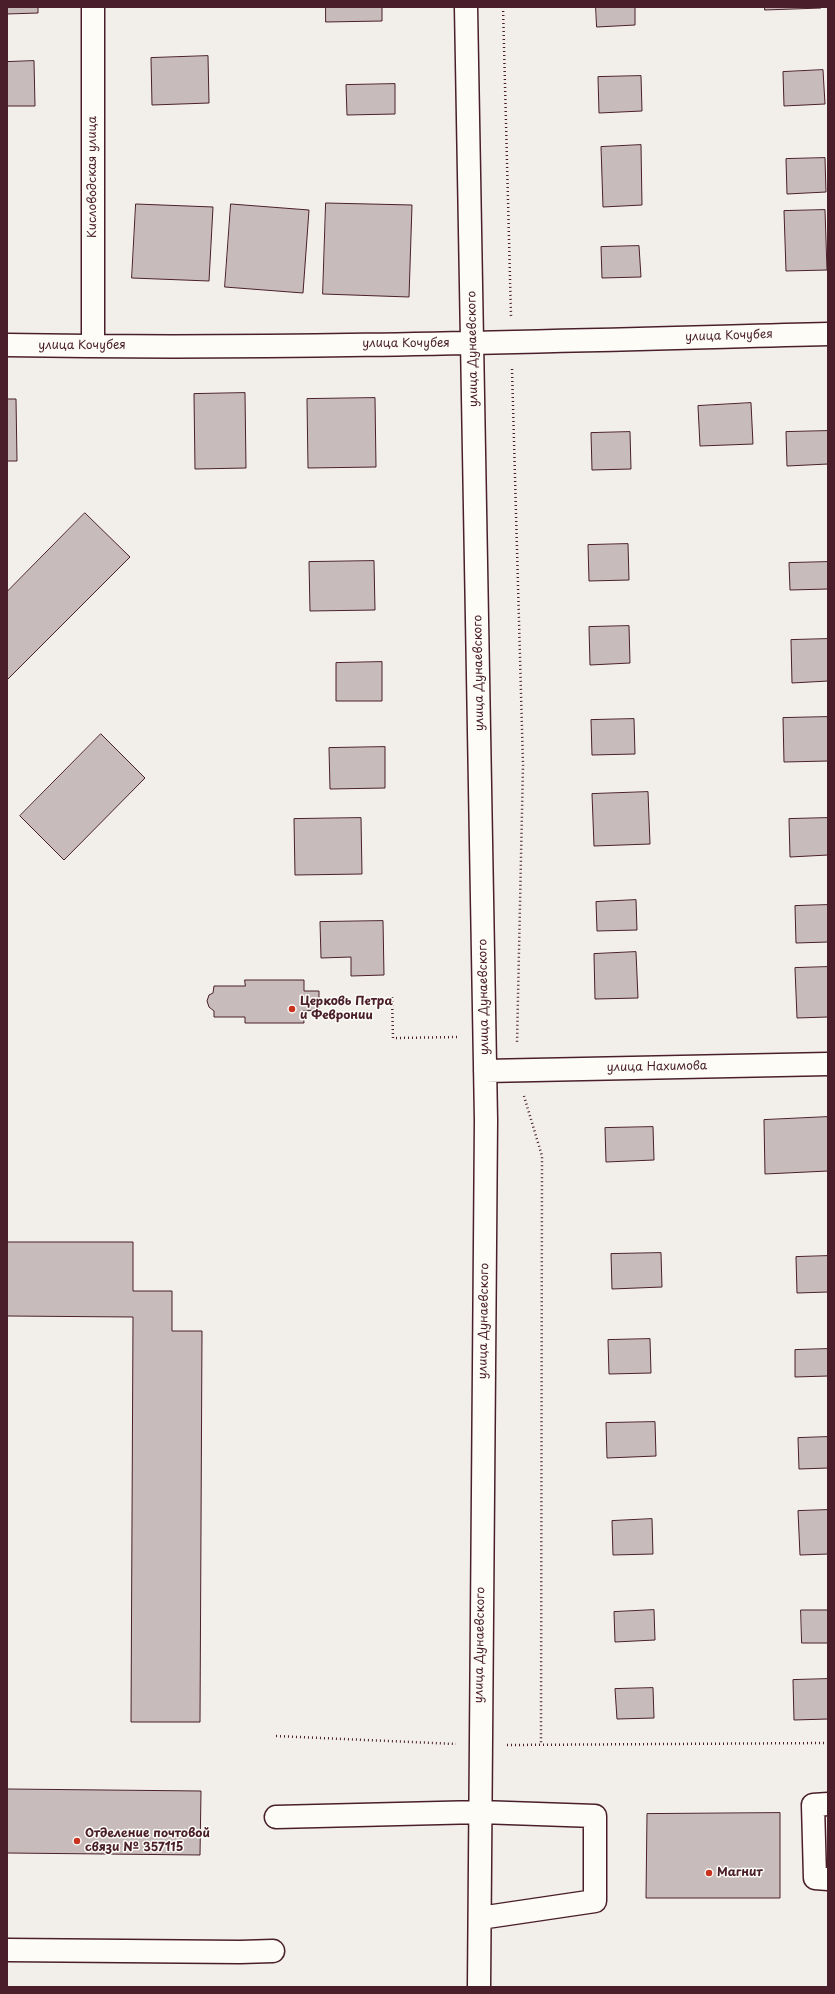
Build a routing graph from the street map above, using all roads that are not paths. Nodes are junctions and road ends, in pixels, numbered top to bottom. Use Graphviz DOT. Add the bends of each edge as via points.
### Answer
graph roads {
  1 [pos="93,7"];
  2 [pos="466,7"];
  3 [pos="828,334"];
  4 [pos="473,343"];
  5 [pos="7,345"];
  6 [pos="94,346"];
  7 [pos="828,1064"];
  8 [pos="485,1071"];
  9 [pos="828,1804"];
  10 [pos="480,1812"];
  11 [pos="276,1817"];
  12 [pos="828,1879"];
  13 [pos="480,1918"];
  14 [pos="7,1950"];
  15 [pos="273,1951"];
  16 [pos="479,1987"];
  1 -- 6 [label="street, Кисловодская улица"];
  2 -- 4 [label="street, улица Дунаевского"];
  3 -- 4 [label="street, улица Кочубея"];
  4 -- 6 [label="street, улица Кочубея"];
  4 -- 8 [label="street, улица Дунаевского"];
  5 -- 6 [label="street, улица Кочубея"];
  7 -- 8 [label="street, улица Нахимова"];
  8 -- 10 [label="street, улица Дунаевского"];
  9 -- 12 [label="street" via="813,1806 815,1878"];
  10 -- 11 [label="street"];
  10 -- 13 [label="street, улица Дунаевского"];
  10 -- 13 [label="street" via="595,1816 595,1901"];
  13 -- 16 [label="street, улица Дунаевского"];
  14 -- 15 [label="street"];
}
